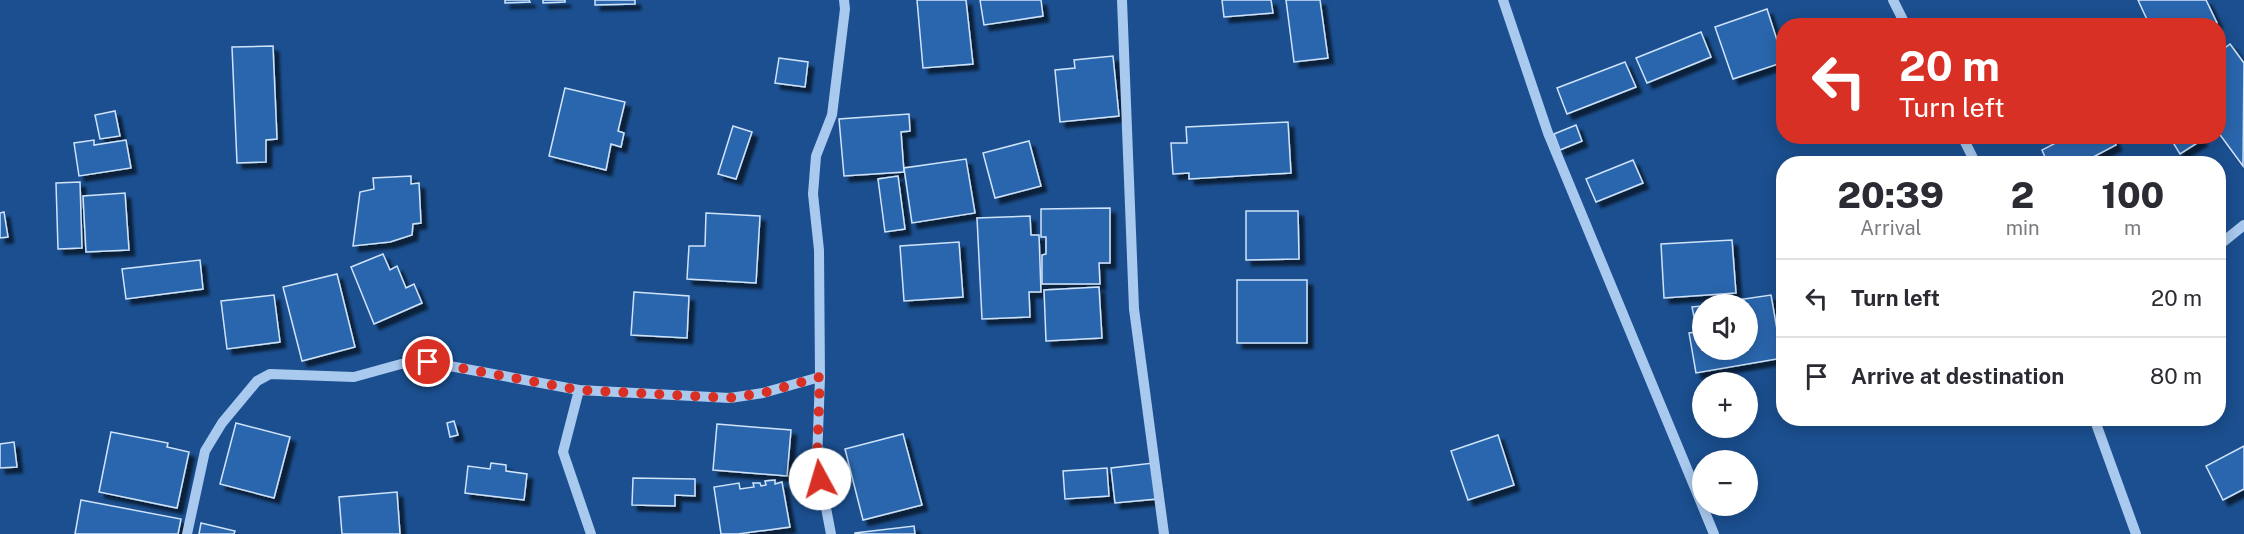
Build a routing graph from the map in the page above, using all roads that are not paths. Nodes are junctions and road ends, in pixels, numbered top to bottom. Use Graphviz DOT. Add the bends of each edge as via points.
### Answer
graph roads {
  1 [pos="844,0"];
  2 [pos="1122,0"];
  3 [pos="1503,0"];
  4 [pos="1893,0"];
  5 [pos="1902,18"];
  6 [pos="2244,225"];
  7 [pos="2226,240"];
  8 [pos="820,377"];
  9 [pos="579,390"];
  10 [pos="2097,426"];
  11 [pos="187,534"];
  12 [pos="591,534"];
  13 [pos="831,534"];
  14 [pos="1164,534"];
  15 [pos="1714,534"];
  16 [pos="2136,534"];
  1 -- 8 [label="street" via="832,115 816,156 813,194 819,250"];
  2 -- 14 [label="street" via="1134,309"];
  3 -- 15 [label="street" via="1548,134"];
  4 -- 5 [label="street"];
  6 -- 7 [label="street"];
  8 -- 9 [label="street" via="730,398"];
  8 -- 13 [label="street" via="817,461"];
  9 -- 11 [label="street" via="428,362 401,364 354,377 270,374 258,381 222,423 205,451"];
  9 -- 12 [label="street" via="562,452"];
  10 -- 16 [label="street"];
}
